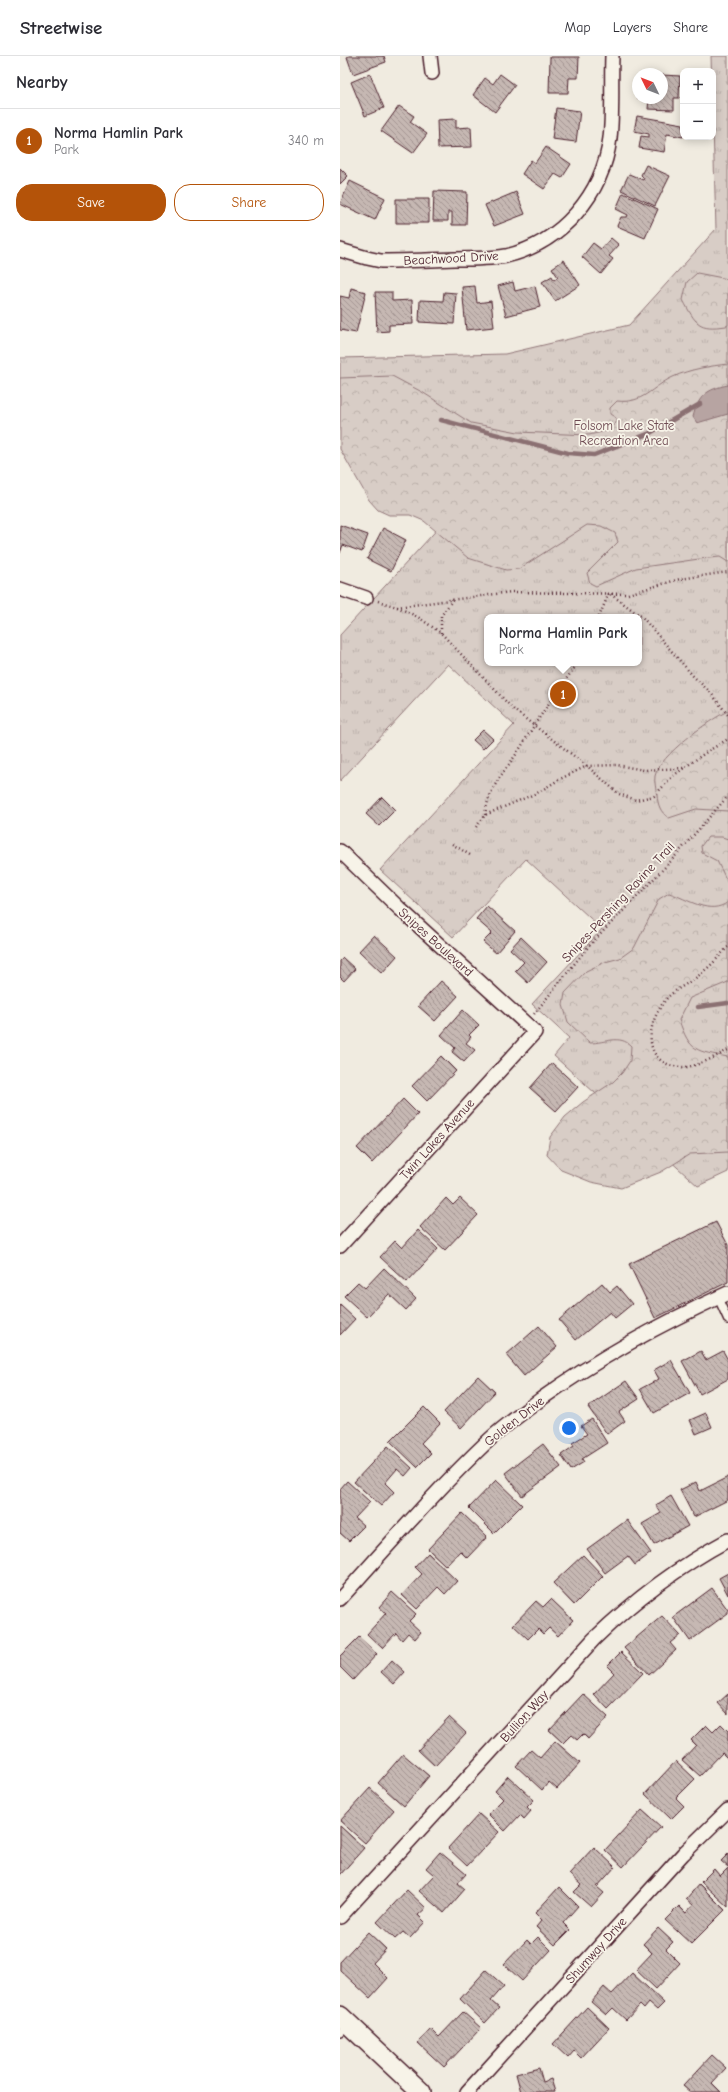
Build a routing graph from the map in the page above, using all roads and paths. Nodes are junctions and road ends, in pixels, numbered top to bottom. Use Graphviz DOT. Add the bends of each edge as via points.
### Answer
graph roads {
  1 [pos="430,56"];
  2 [pos="612,56"];
  3 [pos="432,73"];
  4 [pos="340,250"];
  5 [pos="728,572"];
  6 [pos="340,589"];
  7 [pos="609,593"];
  8 [pos="366,598"];
  9 [pos="454,598"];
  10 [pos="397,607"];
  11 [pos="601,614"];
  12 [pos="638,614"];
  13 [pos="642,617"];
  14 [pos="442,633"];
  15 [pos="576,666"];
  16 [pos="728,715"];
  17 [pos="533,725"];
  18 [pos="728,739"];
  19 [pos="587,766"];
  20 [pos="684,768"];
  21 [pos="728,796"];
  22 [pos="485,815"];
  23 [pos="476,827"];
  24 [pos="452,844"];
  25 [pos="340,851"];
  26 [pos="470,855"];
  27 [pos="728,947"];
  28 [pos="531,1028"];
  29 [pos="728,1050"];
  30 [pos="340,1246"];
  31 [pos="723,1296"];
  32 [pos="728,1320"];
  33 [pos="728,1540"];
  34 [pos="340,1599"];
  35 [pos="728,1810"];
  36 [pos="340,1916"];
  37 [pos="343,2024"];
  38 [pos="421,2092"];
  39 [pos="467,2092"];
  1 -- 3 [label="street"];
  2 -- 4 [label="street, Beachwood Drive" via="610,138 604,165 585,203 556,233 518,252 491,258 381,260"];
  5 -- 7 [label="path" via="680,579 628,594"];
  6 -- 8 [label="street"];
  7 -- 9 [label="path" via="511,592"];
  7 -- 11 [label="path"];
  7 -- 12 [label="path"];
  8 -- 10 [label="path"];
  9 -- 10 [label="path"];
  9 -- 14 [label="path" via="441,616"];
  10 -- 14 [label="path"];
  13 -- 16 [label="path"];
  14 -- 17 [label="path" via="500,696"];
  15 -- 17 [label="path"];
  17 -- 19 [label="path"];
  17 -- 22 [label="path" via="499,777 487,800"];
  18 -- 20 [label="path"];
  19 -- 20 [label="path" via="616,765 644,770"];
  19 -- 20 [label="path" via="619,794 636,800 654,796"];
  19 -- 22 [label="path" via="537,793"];
  21 -- 28 [label="path, Snipes-Pershing Ravine Trail" via="670,862 588,947"];
  22 -- 23 [label="path"];
  24 -- 26 [label="path"];
  25 -- 28 [label="street, Snipes Boulevard"];
  27 -- 29 [label="path" via="704,971 669,997 651,1030 653,1052 661,1062 672,1065 684,1067 711,1059"];
  28 -- 30 [label="street, Twin Lakes Avenue"];
  31 -- 32 [label="lane"];
  31 -- 34 [label="street, Golden Drive" via="637,1338 600,1360 539,1401 490,1439 439,1490"];
  33 -- 36 [label="street, Bullion Way" via="672,1572 618,1615"];
  35 -- 39 [label="street, Shumway Drive" via="683,1854"];
  37 -- 38 [label="street"];
}
